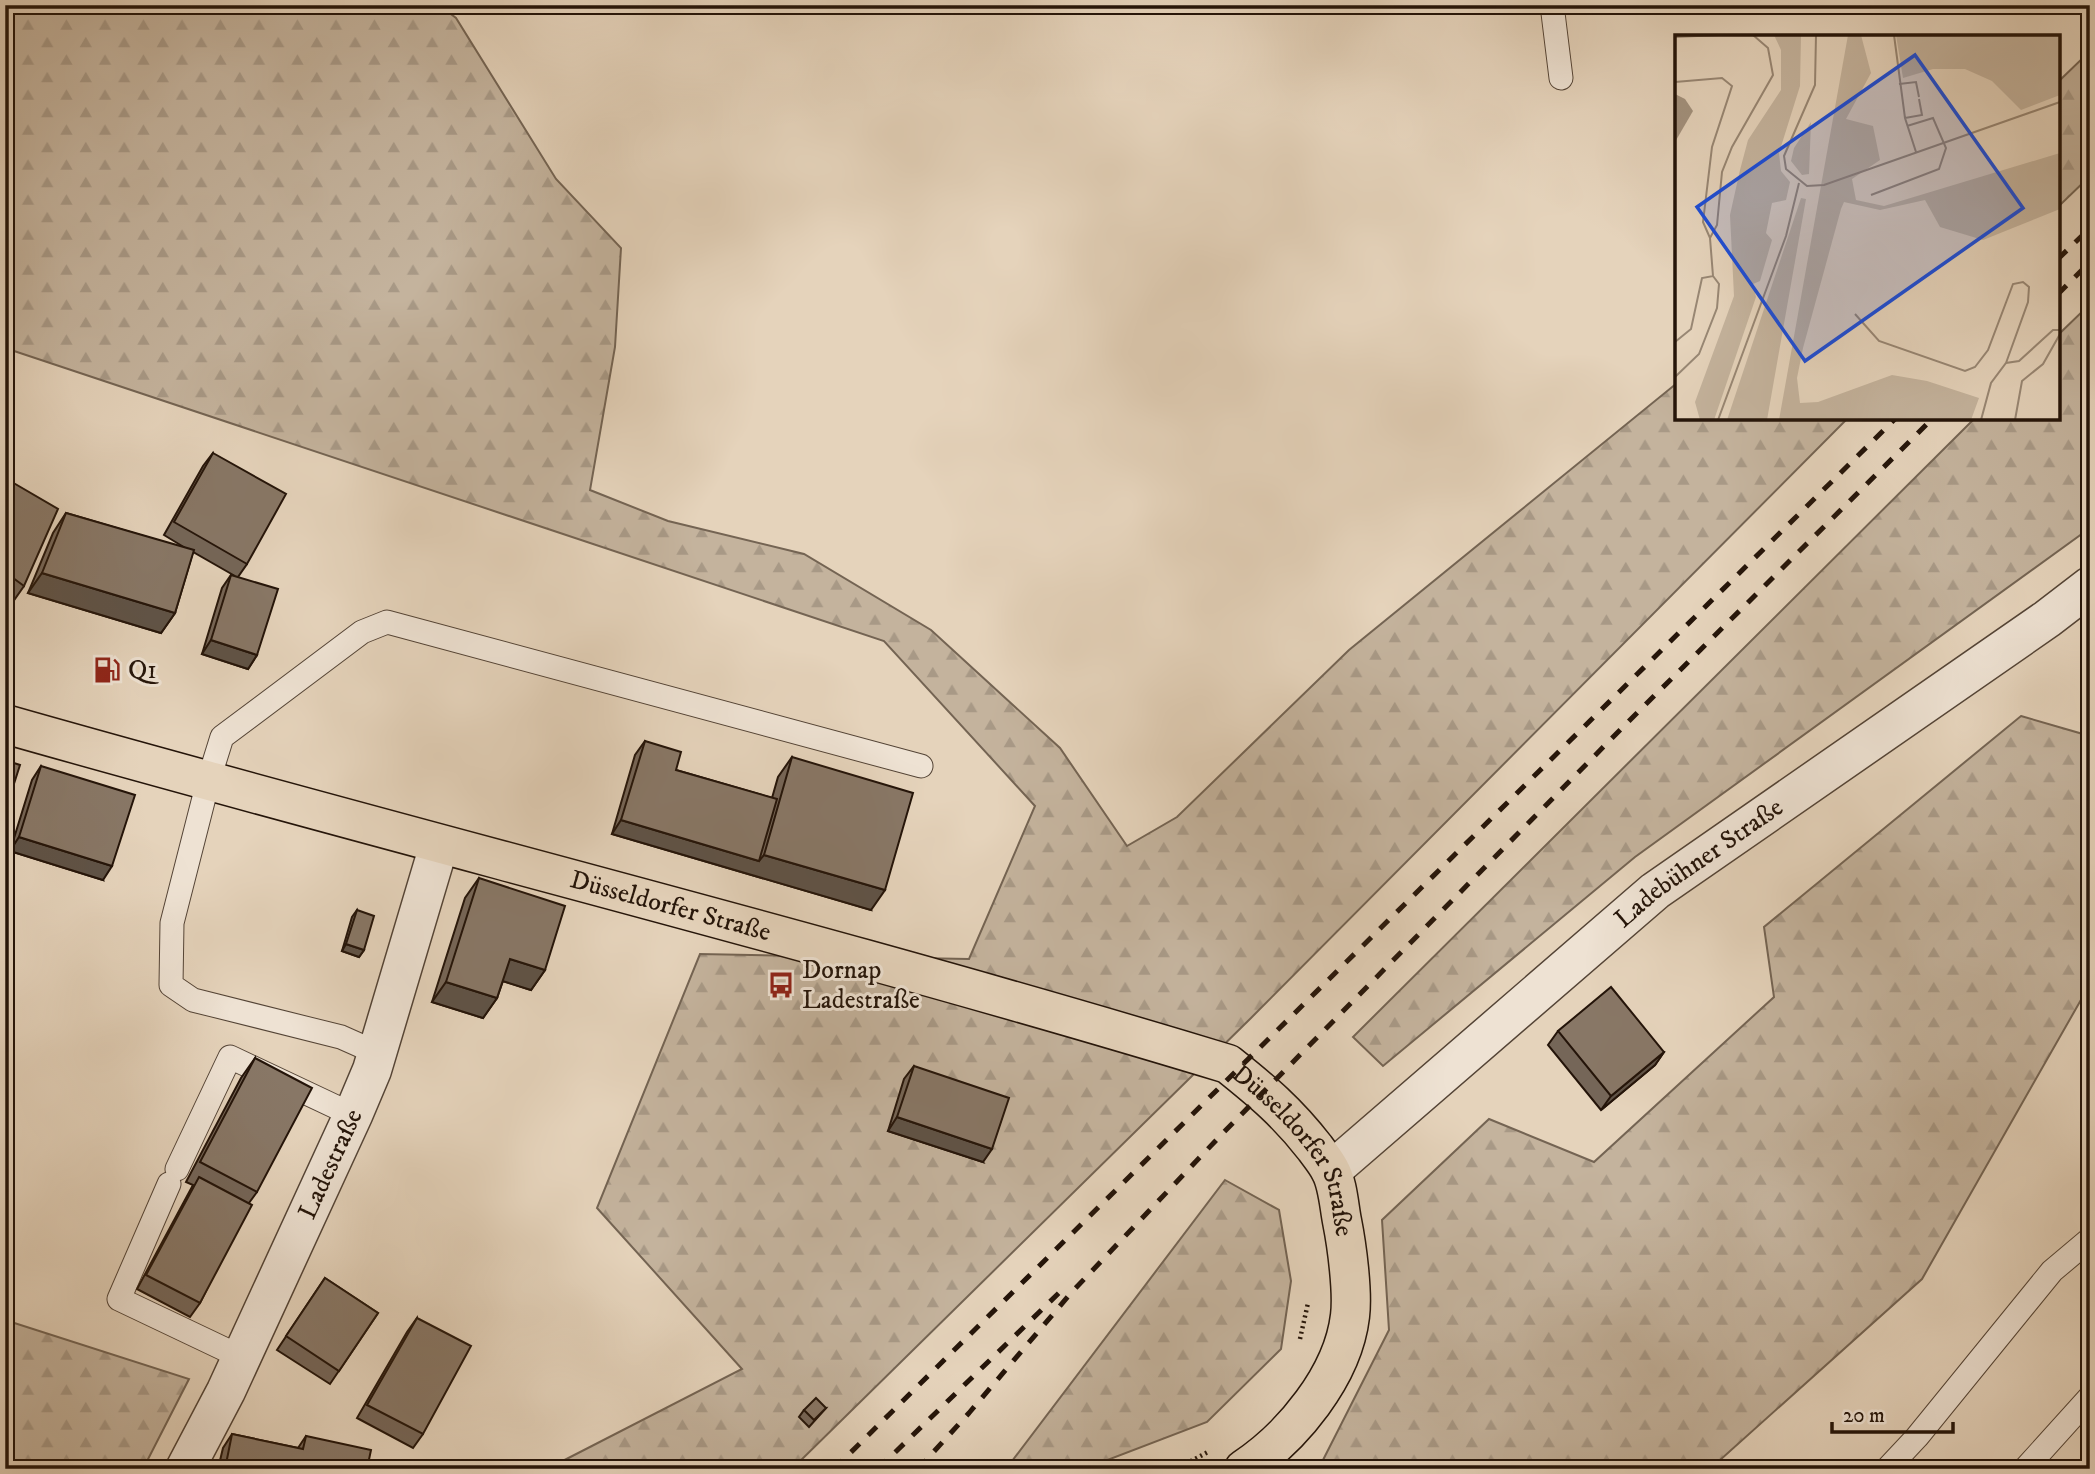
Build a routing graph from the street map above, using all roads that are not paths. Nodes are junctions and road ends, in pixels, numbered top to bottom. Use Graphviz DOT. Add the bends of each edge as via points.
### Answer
graph roads {
  1 [pos="1552,5"];
  2 [pos="1561,78"];
  3 [pos="2090,586"];
  4 [pos="5,724"];
  5 [pos="921,766"];
  6 [pos="208,782"];
  7 [pos="439,845"];
  8 [pos="377,1053"];
  9 [pos="353,1115"];
  10 [pos="1331,1171"];
  11 [pos="2090,1239"];
  12 [pos="241,1357"];
  13 [pos="2090,1397"];
  14 [pos="1227,1459"];
  15 [pos="185,1469"];
  16 [pos="1887,1469"];
  17 [pos="2025,1469"];
  1 -- 2 [label="lane"];
  3 -- 10 [label="street, Ladebühner Straße" via="1655,891"];
  4 -- 6 [label="main road, Düsseldorfer Straße"];
  5 -- 6 [label="lane" via="387,622 340,647 222,737"];
  6 -- 7 [label="main road, Düsseldorfer Straße"];
  6 -- 8 [label="lane" via="172,923 171,985 193,1000 341,1037"];
  7 -- 8 [label="street, Ladestraße"];
  7 -- 10 [label="main road, Düsseldorfer Straße" via="709,916 1228,1064 1293,1119"];
  8 -- 9 [label="street, Ladestraße"];
  9 -- 12 [label="street, Ladestraße"];
  9 -- 12 [label="lane" via="230,1057 173,1177 119,1299"];
  10 -- 14 [label="main road, Düsseldorfer Straße" via="1347,1255 1350,1316 1340,1352 1306,1413 1279,1443"];
  11 -- 16 [label="lane" via="2052,1271"];
  12 -- 15 [label="street, Ladestraße"];
  13 -- 17 [label="lane"];
}
